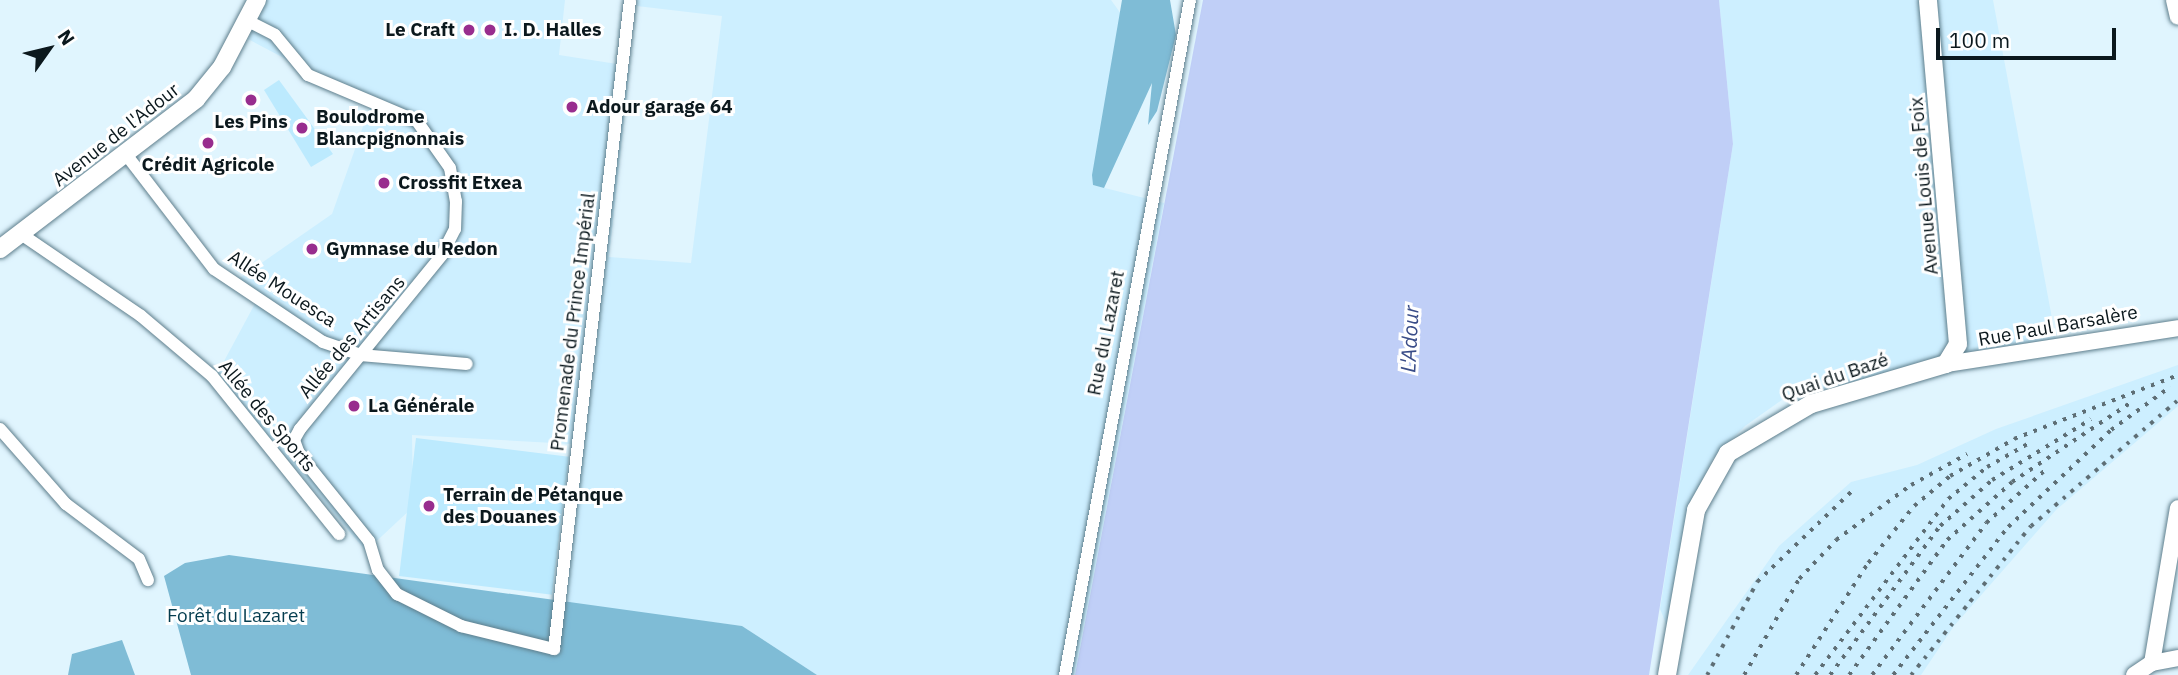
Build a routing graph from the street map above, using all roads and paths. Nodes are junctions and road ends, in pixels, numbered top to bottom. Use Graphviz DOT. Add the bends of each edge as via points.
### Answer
graph roads {
  1 [pos="257,0"];
  2 [pos="630,0"];
  3 [pos="1190,0"];
  4 [pos="1928,0"];
  5 [pos="2174,0"];
  6 [pos="2178,17"];
  7 [pos="248,21"];
  8 [pos="128,157"];
  9 [pos="21,234"];
  10 [pos="0,248"];
  11 [pos="2178,328"];
  12 [pos="359,355"];
  13 [pos="467,363"];
  14 [pos="1946,364"];
  15 [pos="0,429"];
  16 [pos="2178,508"];
  17 [pos="339,534"];
  18 [pos="148,580"];
  19 [pos="554,649"];
  20 [pos="2178,658"];
  21 [pos="2152,663"];
  22 [pos="1065,675"];
  23 [pos="1667,675"];
  24 [pos="2134,675"];
  1 -- 7 [label="main road, Avenue de l'Adour"];
  2 -- 19 [label="street, Promenade du Prince Impérial"];
  3 -- 22 [label="street, Rue du Lazaret"];
  4 -- 14 [label="main road, Avenue Louis de Foix" via="1958,335"];
  5 -- 6 [label="street"];
  7 -- 8 [label="main road, Avenue de l'Adour" via="205,90"];
  7 -- 12 [label="street, Allée des Artisans" via="275,36 308,75 417,121 450,168 456,201 446,246 426,280"];
  8 -- 9 [label="main road, Avenue de l'Adour"];
  8 -- 12 [label="street, Allée Mouesca" via="215,269 323,342"];
  9 -- 10 [label="main road, Avenue de l'Adour"];
  9 -- 17 [label="street, Allée des Sports" via="141,316 212,376"];
  11 -- 14 [label="street, Rue Paul Barsalère"];
  12 -- 13 [label="street, Allée Mouesca"];
  12 -- 19 [label="street, Allée des Artisans" via="300,429 294,440 299,454 369,541 378,570 397,594 461,626"];
  14 -- 23 [label="main road, Quai du Bazé" via="1811,404 1728,453 1696,510"];
  15 -- 18 [label="street" via="66,504 139,559"];
  16 -- 21 [label="street"];
  20 -- 21 [label="street"];
  21 -- 24 [label="street"];
}
